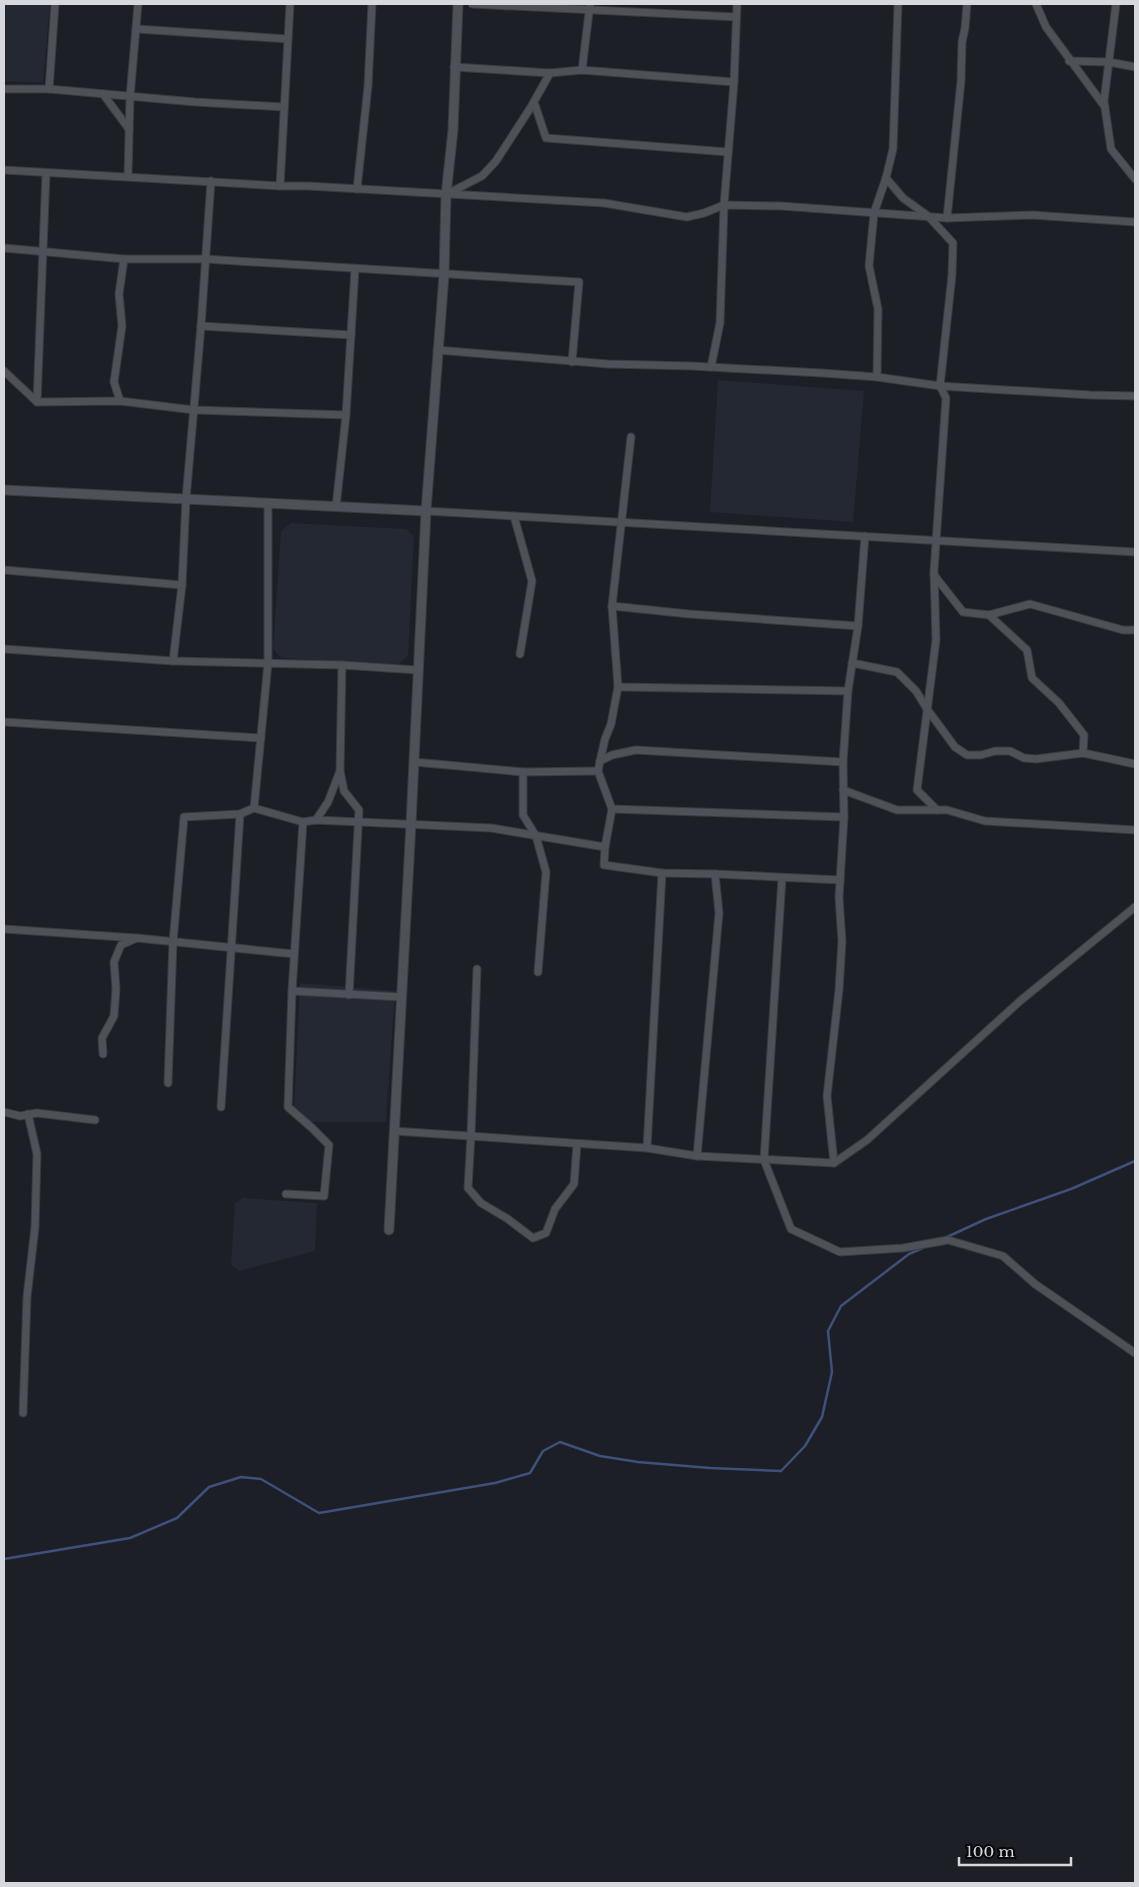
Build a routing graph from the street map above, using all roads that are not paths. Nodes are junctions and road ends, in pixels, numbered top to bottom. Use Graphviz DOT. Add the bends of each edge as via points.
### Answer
graph roads {
  1 [pos="55,4"];
  2 [pos="138,4"];
  3 [pos="290,4"];
  4 [pos="372,4"];
  5 [pos="458,4"];
  6 [pos="472,4"];
  7 [pos="737,4"];
  8 [pos="898,4"];
  9 [pos="967,4"];
  10 [pos="1036,4"];
  11 [pos="1116,4"];
  12 [pos="590,7"];
  13 [pos="736,16"];
  14 [pos="137,29"];
  15 [pos="288,39"];
  16 [pos="1069,61"];
  17 [pos="1109,62"];
  18 [pos="454,66"];
  19 [pos="1135,67"];
  20 [pos="582,70"];
  21 [pos="550,72"];
  22 [pos="734,82"];
  23 [pos="4,88"];
  24 [pos="49,89"];
  25 [pos="103,94"];
  26 [pos="130,97"];
  27 [pos="534,102"];
  28 [pos="284,107"];
  29 [pos="1106,109"];
  30 [pos="129,128"];
  31 [pos="728,152"];
  32 [pos="4,170"];
  33 [pos="46,173"];
  34 [pos="128,176"];
  35 [pos="886,178"];
  36 [pos="1135,179"];
  37 [pos="211,181"];
  38 [pos="280,186"];
  39 [pos="357,189"];
  40 [pos="446,194"];
  41 [pos="724,205"];
  42 [pos="874,213"];
  43 [pos="928,216"];
  44 [pos="947,218"];
  45 [pos="1135,222"];
  46 [pos="4,248"];
  47 [pos="42,252"];
  48 [pos="124,259"];
  49 [pos="205,259"];
  50 [pos="355,268"];
  51 [pos="444,275"];
  52 [pos="201,326"];
  53 [pos="351,335"];
  54 [pos="437,350"];
  55 [pos="572,362"];
  56 [pos="711,367"];
  57 [pos="4,371"];
  58 [pos="877,376"];
  59 [pos="940,386"];
  60 [pos="1135,396"];
  61 [pos="120,401"];
  62 [pos="37,402"];
  63 [pos="194,410"];
  64 [pos="346,415"];
  65 [pos="631,437"];
  66 [pos="4,490"];
  67 [pos="186,499"];
  68 [pos="268,503"];
  69 [pos="336,507"];
  70 [pos="426,511"];
  71 [pos="514,516"];
  72 [pos="621,522"];
  73 [pos="865,536"];
  74 [pos="936,540"];
  75 [pos="1135,552"];
  76 [pos="4,570"];
  77 [pos="934,575"];
  78 [pos="182,585"];
  79 [pos="612,606"];
  80 [pos="989,614"];
  81 [pos="858,626"];
  82 [pos="1135,630"];
  83 [pos="4,649"];
  84 [pos="520,654"];
  85 [pos="173,661"];
  86 [pos="268,663"];
  87 [pos="852,663"];
  88 [pos="342,665"];
  89 [pos="417,670"];
  90 [pos="618,687"];
  91 [pos="848,691"];
  92 [pos="927,709"];
  93 [pos="4,722"];
  94 [pos="261,738"];
  95 [pos="1083,753"];
  96 [pos="600,760"];
  97 [pos="414,762"];
  98 [pos="843,762"];
  99 [pos="1135,764"];
  100 [pos="340,771"];
  101 [pos="598,771"];
  102 [pos="523,772"];
  103 [pos="844,790"];
  104 [pos="254,808"];
  105 [pos="612,809"];
  106 [pos="937,810"];
  107 [pos="240,814"];
  108 [pos="844,817"];
  109 [pos="316,820"];
  110 [pos="302,822"];
  111 [pos="359,822"];
  112 [pos="411,823"];
  113 [pos="1135,830"];
  114 [pos="536,836"];
  115 [pos="605,847"];
  116 [pos="662,873"];
  117 [pos="715,874"];
  118 [pos="782,878"];
  119 [pos="840,880"];
  120 [pos="1135,907"];
  121 [pos="4,929"];
  122 [pos="137,938"];
  123 [pos="173,942"];
  124 [pos="231,948"];
  125 [pos="294,954"];
  126 [pos="477,969"];
  127 [pos="538,972"];
  128 [pos="292,991"];
  129 [pos="349,995"];
  130 [pos="401,998"];
  131 [pos="103,1054"];
  132 [pos="168,1083"];
  133 [pos="221,1107"];
  134 [pos="4,1112"];
  135 [pos="28,1114"];
  136 [pos="95,1120"];
  137 [pos="394,1131"];
  138 [pos="471,1135"];
  139 [pos="577,1144"];
  140 [pos="647,1148"];
  141 [pos="697,1156"];
  142 [pos="764,1160"];
  143 [pos="834,1163"];
  144 [pos="286,1194"];
  145 [pos="389,1230"];
  146 [pos="1135,1353"];
  147 [pos="23,1413"];
  1 -- 24 [label="street"];
  2 -- 14 [label="street"];
  3 -- 15 [label="street"];
  4 -- 39 [label="street" via="368,86"];
  5 -- 18 [label="street"];
  6 -- 12 [label="street"];
  7 -- 13 [label="street"];
  8 -- 35 [label="street" via="893,149"];
  9 -- 44 [label="street"];
  10 -- 16 [label="street" via="1046,27"];
  11 -- 17 [label="street"];
  12 -- 13 [label="street"];
  12 -- 20 [label="street"];
  13 -- 22 [label="street"];
  14 -- 15 [label="street"];
  14 -- 26 [label="street"];
  15 -- 28 [label="street"];
  16 -- 17 [label="street"];
  16 -- 29 [label="street"];
  17 -- 19 [label="street"];
  17 -- 29 [label="street" via="1104,100"];
  18 -- 21 [label="street"];
  18 -- 40 [label="street" via="453,130"];
  20 -- 21 [label="street"];
  20 -- 22 [label="street"];
  21 -- 27 [label="street"];
  22 -- 31 [label="street"];
  23 -- 24 [label="street"];
  24 -- 25 [label="street"];
  25 -- 26 [label="street"];
  25 -- 30 [label="street"];
  26 -- 28 [label="street"];
  26 -- 30 [label="street"];
  27 -- 31 [label="street" via="546,138"];
  27 -- 40 [label="street" via="496,161 482,176"];
  28 -- 38 [label="street"];
  29 -- 36 [label="street" via="1111,149"];
  30 -- 34 [label="street"];
  31 -- 41 [label="street"];
  32 -- 33 [label="street"];
  33 -- 34 [label="street"];
  33 -- 47 [label="street"];
  34 -- 37 [label="street"];
  35 -- 42 [label="street"];
  35 -- 43 [label="street" via="903,198"];
  37 -- 38 [label="street"];
  37 -- 49 [label="street"];
  38 -- 39 [label="street"];
  39 -- 40 [label="street"];
  40 -- 41 [label="street" via="604,203 687,216"];
  40 -- 51 [label="street"];
  41 -- 42 [label="street"];
  41 -- 56 [label="street" via="720,323"];
  42 -- 43 [label="street"];
  42 -- 58 [label="street" via="869,266 878,309"];
  43 -- 44 [label="street"];
  43 -- 59 [label="street" via="952,242 952,275"];
  44 -- 45 [label="street" via="1032,215"];
  46 -- 47 [label="street"];
  47 -- 48 [label="street"];
  47 -- 62 [label="street"];
  48 -- 49 [label="street"];
  48 -- 61 [label="street" via="119,294 122,326 114,382"];
  49 -- 50 [label="street"];
  49 -- 52 [label="street"];
  50 -- 51 [label="street"];
  50 -- 53 [label="street"];
  51 -- 54 [label="street"];
  51 -- 55 [label="street" via="580,282"];
  52 -- 53 [label="street"];
  52 -- 63 [label="street"];
  53 -- 64 [label="street"];
  54 -- 55 [label="street"];
  54 -- 70 [label="street"];
  55 -- 56 [label="street"];
  56 -- 58 [label="street"];
  57 -- 62 [label="street"];
  58 -- 59 [label="street"];
  59 -- 60 [label="street"];
  59 -- 74 [label="street" via="946,398"];
  61 -- 62 [label="street"];
  61 -- 63 [label="street"];
  63 -- 64 [label="street"];
  63 -- 67 [label="street"];
  64 -- 69 [label="street"];
  65 -- 72 [label="street"];
  66 -- 67 [label="street"];
  67 -- 68 [label="street"];
  67 -- 78 [label="street"];
  68 -- 69 [label="street"];
  68 -- 86 [label="street"];
  69 -- 70 [label="street"];
  70 -- 71 [label="street"];
  70 -- 89 [label="street"];
  71 -- 72 [label="street"];
  71 -- 84 [label="street" via="532,581"];
  72 -- 73 [label="street"];
  72 -- 79 [label="street"];
  73 -- 74 [label="street"];
  73 -- 81 [label="street"];
  74 -- 75 [label="street"];
  74 -- 77 [label="street"];
  76 -- 78 [label="street"];
  77 -- 80 [label="street" via="963,612"];
  77 -- 92 [label="street" via="936,640"];
  78 -- 85 [label="street"];
  79 -- 81 [label="street"];
  79 -- 90 [label="street"];
  80 -- 82 [label="street" via="1030,604 1123,630"];
  80 -- 95 [label="street" via="1026,650 1032,678 1059,703 1084,735"];
  81 -- 87 [label="street"];
  83 -- 85 [label="street"];
  85 -- 86 [label="street"];
  86 -- 88 [label="street"];
  86 -- 94 [label="street"];
  87 -- 91 [label="street"];
  87 -- 92 [label="street" via="897,672 916,691"];
  88 -- 89 [label="street"];
  88 -- 100 [label="street"];
  89 -- 97 [label="street"];
  90 -- 91 [label="street"];
  90 -- 96 [label="street"];
  91 -- 98 [label="street"];
  92 -- 95 [label="street" via="955,747 967,755 1010,751 1024,758 1036,759"];
  92 -- 106 [label="street" via="917,790"];
  93 -- 94 [label="street"];
  94 -- 104 [label="street"];
  95 -- 99 [label="street"];
  96 -- 98 [label="street" via="636,750"];
  96 -- 101 [label="street"];
  97 -- 102 [label="street"];
  97 -- 112 [label="street"];
  98 -- 103 [label="street"];
  100 -- 109 [label="street" via="328,802"];
  100 -- 111 [label="street" via="344,791 360,810"];
  101 -- 102 [label="street"];
  101 -- 105 [label="street"];
  102 -- 114 [label="street" via="523,815"];
  103 -- 106 [label="street" via="897,810"];
  103 -- 108 [label="street"];
  104 -- 107 [label="street"];
  104 -- 110 [label="street"];
  105 -- 108 [label="street"];
  105 -- 115 [label="street"];
  106 -- 113 [label="street" via="985,821"];
  107 -- 123 [label="street" via="184,817"];
  107 -- 124 [label="street"];
  108 -- 119 [label="street"];
  109 -- 110 [label="street"];
  109 -- 111 [label="street"];
  110 -- 125 [label="street"];
  111 -- 112 [label="street"];
  111 -- 129 [label="street"];
  112 -- 114 [label="street" via="491,828"];
  112 -- 130 [label="street"];
  114 -- 115 [label="street"];
  114 -- 127 [label="street" via="546,872"];
  115 -- 116 [label="street" via="604,865"];
  116 -- 117 [label="street"];
  116 -- 140 [label="street"];
  117 -- 118 [label="street"];
  117 -- 141 [label="street" via="719,913"];
  118 -- 119 [label="street"];
  118 -- 142 [label="street"];
  119 -- 143 [label="street" via="842,941 827,1096"];
  120 -- 143 [label="street" via="1020,1001 867,1140"];
  121 -- 122 [label="street"];
  122 -- 123 [label="street"];
  122 -- 131 [label="street" via="121,945 114,962 114,1016 102,1038"];
  123 -- 124 [label="street"];
  123 -- 132 [label="street"];
  124 -- 125 [label="street"];
  124 -- 133 [label="street"];
  125 -- 128 [label="street"];
  126 -- 138 [label="street"];
  128 -- 129 [label="street"];
  128 -- 144 [label="street" via="288,1107 329,1145 324,1196"];
  129 -- 130 [label="street"];
  130 -- 137 [label="street"];
  134 -- 135 [label="street" via="20,1116"];
  135 -- 136 [label="street"];
  135 -- 147 [label="street" via="37,1163"];
  137 -- 138 [label="street"];
  137 -- 145 [label="street"];
  138 -- 139 [label="street"];
  138 -- 139 [label="street" via="468,1188 481,1203 533,1238 546,1233 555,1209 574,1184"];
  139 -- 140 [label="street"];
  140 -- 141 [label="street"];
  141 -- 142 [label="street"];
  142 -- 143 [label="street"];
  142 -- 146 [label="street" via="790,1229 840,1252 903,1248 948,1240 1003,1256 1035,1284"];
}
